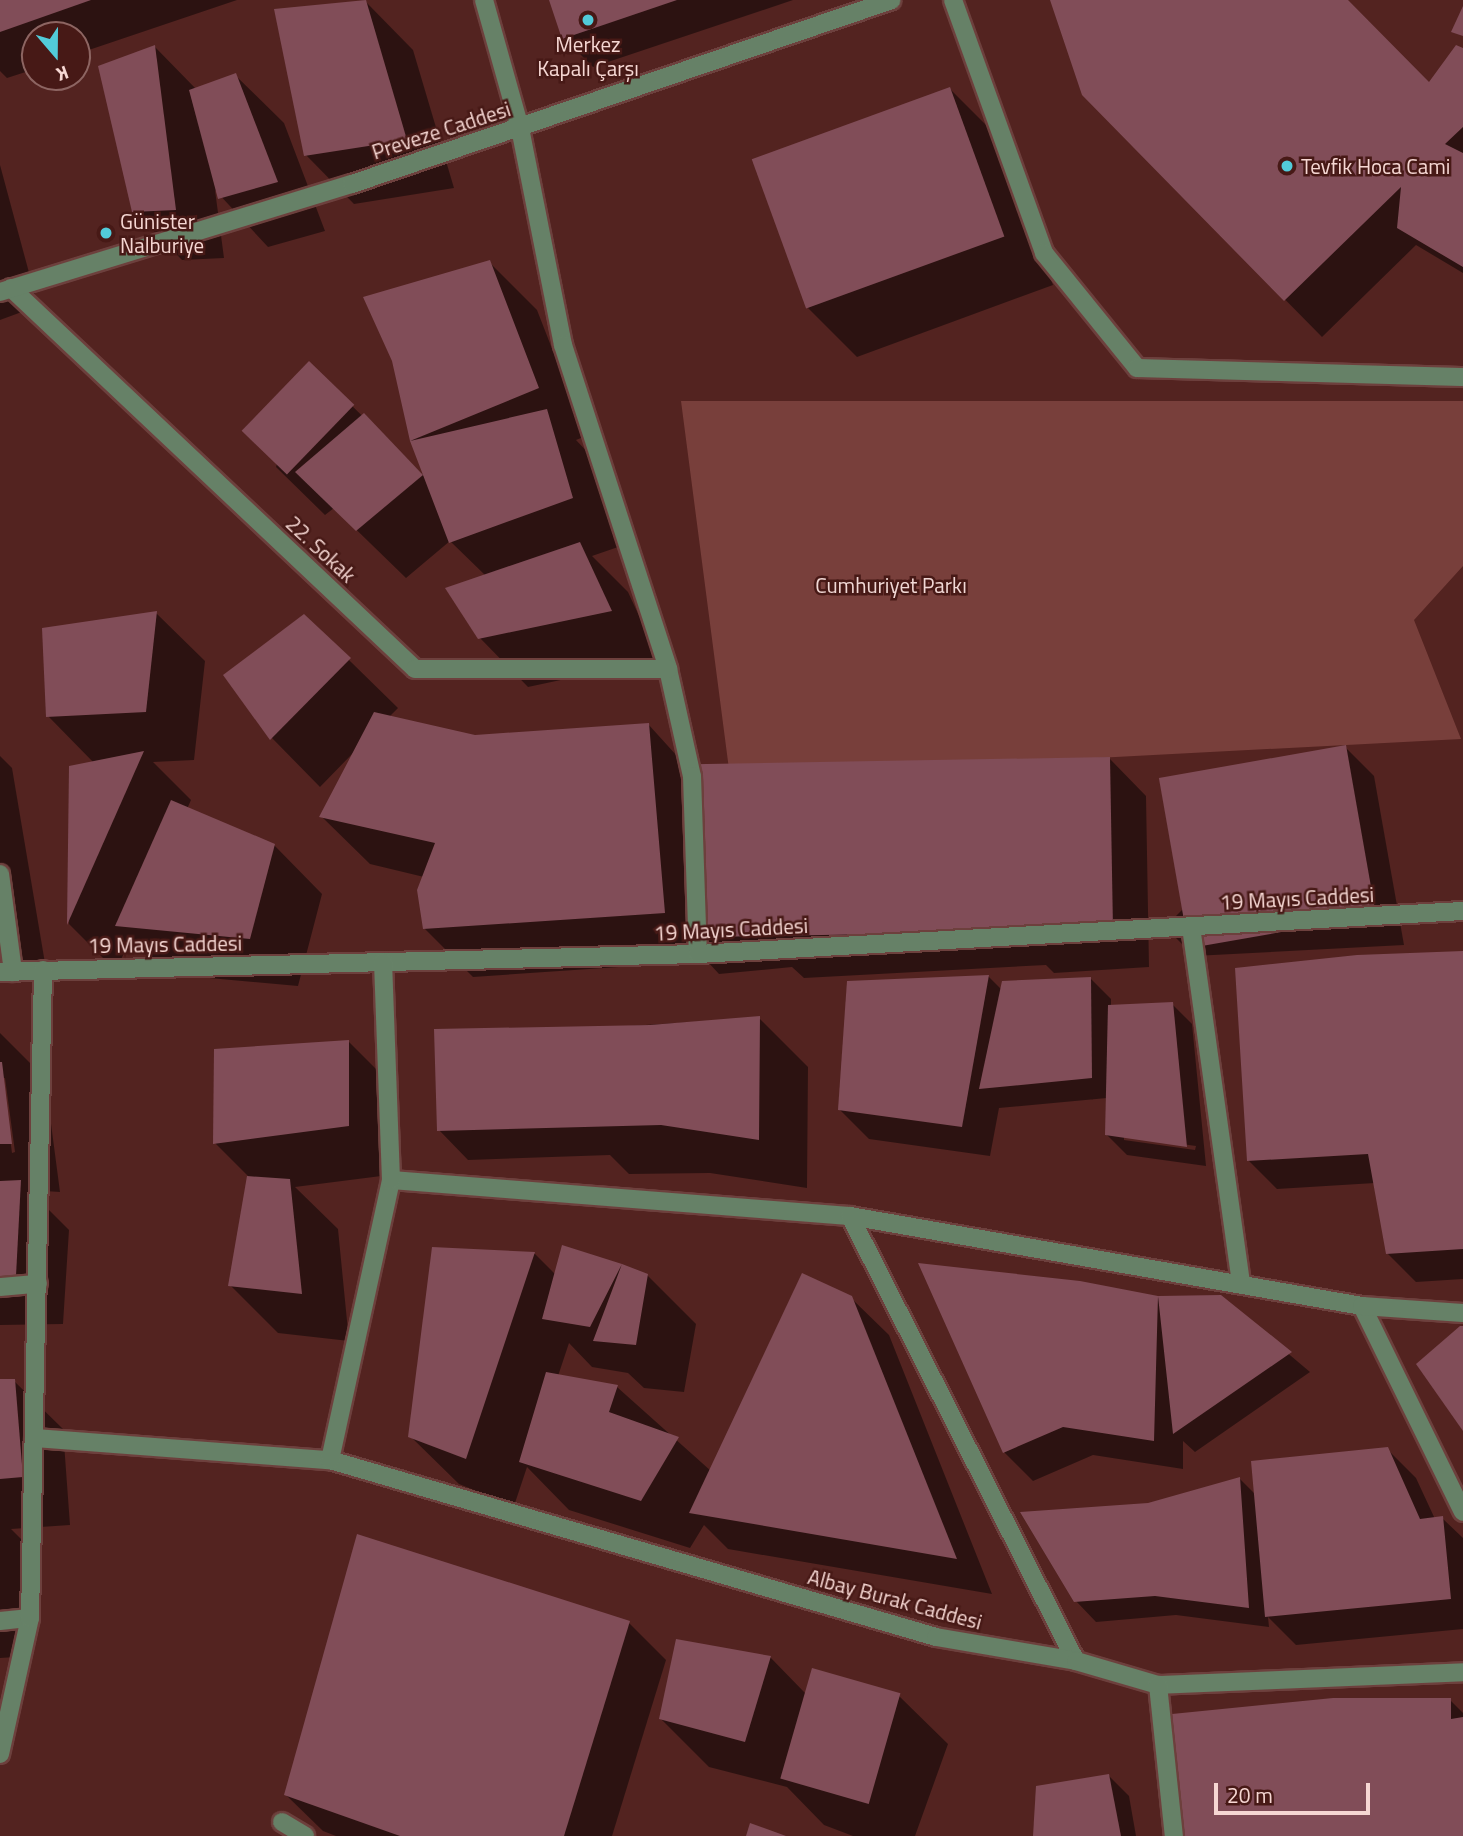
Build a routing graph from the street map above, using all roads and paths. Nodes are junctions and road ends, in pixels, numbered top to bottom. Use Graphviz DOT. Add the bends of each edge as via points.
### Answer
graph roads {
  1 [pos="484,0"];
  2 [pos="892,0"];
  3 [pos="953,0"];
  4 [pos="520,128"];
  5 [pos="6,290"];
  6 [pos="1463,377"];
  7 [pos="668,669"];
  8 [pos="0,874"];
  9 [pos="1463,911"];
  10 [pos="1191,927"];
  11 [pos="698,954"];
  12 [pos="383,962"];
  13 [pos="43,970"];
  14 [pos="6,972"];
  15 [pos="391,1180"];
  16 [pos="850,1216"];
  17 [pos="38,1284"];
  18 [pos="1241,1284"];
  19 [pos="0,1287"];
  20 [pos="1362,1306"];
  21 [pos="1463,1313"];
  22 [pos="34,1438"];
  23 [pos="330,1461"];
  24 [pos="1463,1512"];
  25 [pos="30,1619"];
  26 [pos="0,1621"];
  27 [pos="1076,1661"];
  28 [pos="1463,1672"];
  29 [pos="1158,1685"];
  30 [pos="0,1754"];
  31 [pos="282,1822"];
  32 [pos="304,1836"];
  33 [pos="1174,1836"];
  1 -- 4 [label="street"];
  2 -- 4 [label="street, Preveze Caddesi"];
  3 -- 6 [label="street" via="1045,253 1137,368"];
  4 -- 5 [label="street, Preveze Caddesi"];
  4 -- 7 [label="street" via="563,345"];
  5 -- 7 [label="street, 22. Sokak" via="415,669"];
  7 -- 11 [label="street" via="692,776"];
  8 -- 14 [label="street"];
  9 -- 10 [label="street, 19 Mayıs Caddesi"];
  10 -- 11 [label="street, 19 Mayıs Caddesi"];
  10 -- 18 [label="street"];
  11 -- 12 [label="street, 19 Mayıs Caddesi"];
  12 -- 13 [label="street, 19 Mayıs Caddesi"];
  12 -- 15 [label="street"];
  13 -- 14 [label="street, 19 Mayıs Caddesi"];
  13 -- 17 [label="street"];
  15 -- 16 [label="street"];
  15 -- 23 [label="street"];
  16 -- 18 [label="street"];
  16 -- 27 [label="street"];
  17 -- 19 [label="street"];
  17 -- 22 [label="street"];
  18 -- 20 [label="street"];
  20 -- 21 [label="street"];
  20 -- 24 [label="street"];
  22 -- 23 [label="street, Albay Burak Caddesi"];
  22 -- 25 [label="street"];
  23 -- 27 [label="street, Albay Burak Caddesi" via="936,1637"];
  25 -- 26 [label="street"];
  25 -- 30 [label="street"];
  27 -- 29 [label="street, Albay Burak Caddesi"];
  28 -- 29 [label="street, Albay Burak Caddesi"];
  29 -- 33 [label="street"];
  31 -- 32 [label="street"];
}
